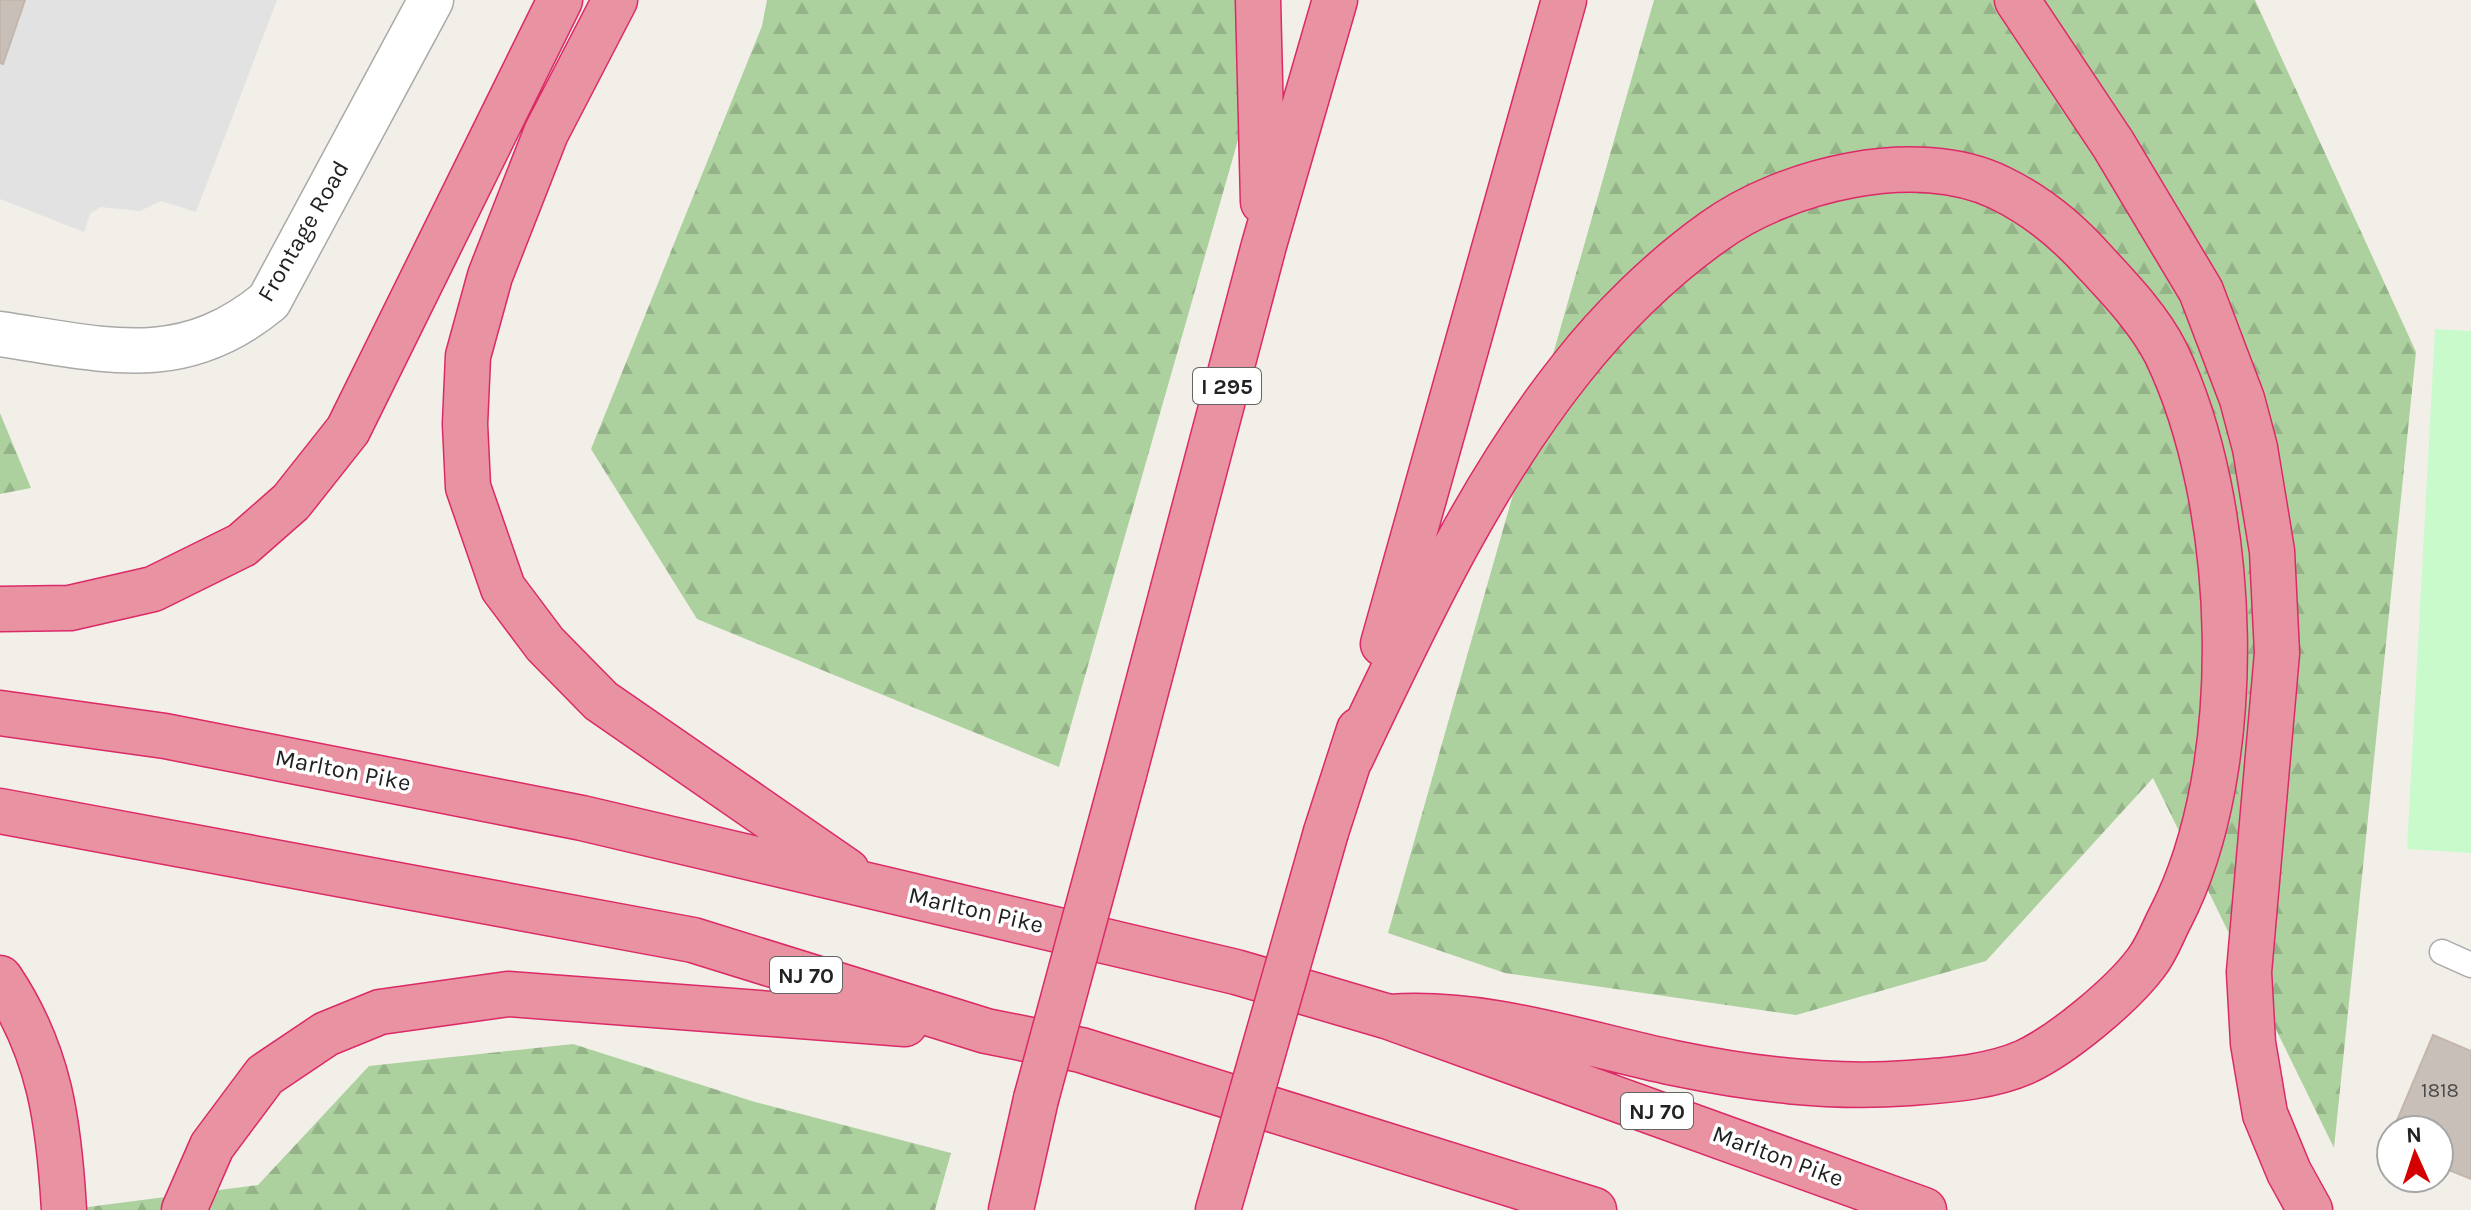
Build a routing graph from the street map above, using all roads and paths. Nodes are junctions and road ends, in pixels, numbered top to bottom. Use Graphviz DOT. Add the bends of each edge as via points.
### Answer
graph roads {
  1 [pos="431,0"];
  2 [pos="560,0"];
  3 [pos="615,0"];
  4 [pos="1258,0"];
  5 [pos="1335,0"];
  6 [pos="1564,0"];
  7 [pos="2017,0"];
  8 [pos="1264,245"];
  9 [pos="0,334"];
  10 [pos="0,609"];
  11 [pos="0,713"];
  12 [pos="1351,758"];
  13 [pos="0,811"];
  14 [pos="866,883"];
  15 [pos="2442,952"];
  16 [pos="2471,965"];
  17 [pos="0,978"];
  18 [pos="1389,1017"];
  19 [pos="986,1031"];
  20 [pos="1458,1166"];
  21 [pos="64,1210"];
  22 [pos="184,1210"];
  23 [pos="1011,1210"];
  24 [pos="1218,1210"];
  25 [pos="1530,1210"];
  26 [pos="1594,1210"];
  27 [pos="1924,1210"];
  28 [pos="2310,1210"];
  1 -- 9 [label="street, Frontage Road" via="269,301 238,326 188,346 121,352"];
  2 -- 10 [label="highway" via="348,430 291,502 242,545 153,589 70,608"];
  3 -- 14 [label="highway" via="546,133 490,276 468,356 468,487 503,588 545,644 601,701"];
  4 -- 8 [label="highway"];
  5 -- 8 [label="highway, I 295"];
  6 -- 12 [label="highway"];
  7 -- 28 [label="highway" via="2113,144 2201,291 2255,448 2272,551 2277,653 2249,972 2253,1043 2265,1114"];
  8 -- 23 [label="highway, I 295, bridge"];
  11 -- 14 [label="highway, Marlton Pike / NJ 70" via="297,760"];
  12 -- 18 [label="highway" via="1457,544 1572,367 1651,284 1716,230 1786,192 1862,172 1936,171 1997,186 2070,234 2122,290 2164,349 2198,437 2220,555 2225,691 2208,819 2185,888 2147,962 2083,1025 2025,1062 1980,1075 1866,1086 1756,1079 1530,1028 1419,1015"];
  12 -- 24 [label="highway, bridge"];
  13 -- 19 [label="highway, NJ 70" via="693,940"];
  14 -- 18 [label="highway, Marlton Pike / NJ 70" via="1236,972"];
  15 -- 16 [label="lane"];
  17 -- 21 [label="highway" via="30,1031 50,1082"];
  18 -- 27 [label="highway, Marlton Pike / NJ 70"];
  19 -- 20 [label="highway, NJ 70" via="1081,1050"];
  19 -- 22 [label="highway" via="508,994 380,1012 326,1034 265,1075 212,1146"];
  20 -- 25 [label="highway"];
  20 -- 26 [label="highway, NJ 70"];
}
